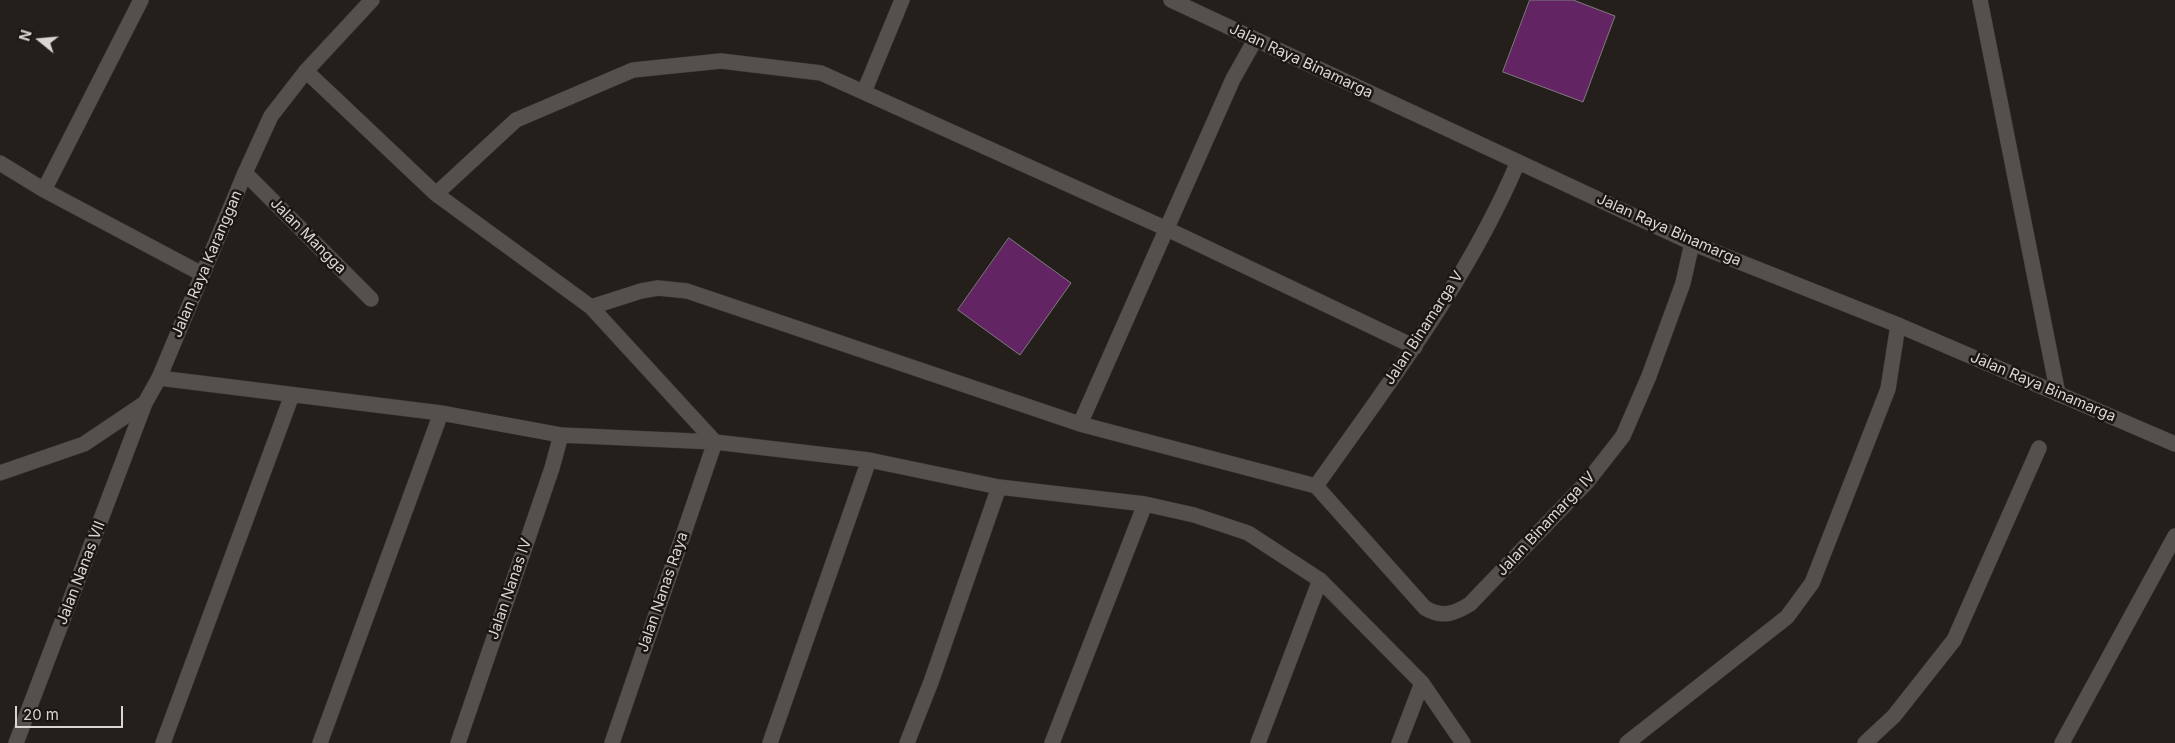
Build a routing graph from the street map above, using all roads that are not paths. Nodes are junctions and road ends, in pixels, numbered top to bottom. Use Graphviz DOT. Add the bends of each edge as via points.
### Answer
graph roads {
  1 [pos="141,0"];
  2 [pos="372,0"];
  3 [pos="902,0"];
  4 [pos="1171,0"];
  5 [pos="1980,0"];
  6 [pos="1255,40"];
  7 [pos="306,71"];
  8 [pos="864,92"];
  9 [pos="1518,162"];
  10 [pos="0,163"];
  11 [pos="245,173"];
  12 [pos="44,190"];
  13 [pos="436,194"];
  14 [pos="1167,229"];
  15 [pos="1692,243"];
  16 [pos="202,274"];
  17 [pos="371,299"];
  18 [pos="591,307"];
  19 [pos="1898,325"];
  20 [pos="1414,347"];
  21 [pos="159,378"];
  22 [pos="2058,394"];
  23 [pos="292,395"];
  24 [pos="145,402"];
  25 [pos="441,412"];
  26 [pos="1080,424"];
  27 [pos="562,435"];
  28 [pos="715,442"];
  29 [pos="2175,444"];
  30 [pos="2039,448"];
  31 [pos="869,460"];
  32 [pos="0,473"];
  33 [pos="1316,486"];
  34 [pos="999,487"];
  35 [pos="1145,504"];
  36 [pos="2175,536"];
  37 [pos="1320,580"];
  38 [pos="1422,683"];
  39 [pos="16,743"];
  40 [pos="163,743"];
  41 [pos="320,743"];
  42 [pos="458,743"];
  43 [pos="612,743"];
  44 [pos="770,743"];
  45 [pos="907,743"];
  46 [pos="1052,743"];
  47 [pos="1258,743"];
  48 [pos="1399,743"];
  49 [pos="1463,743"];
  50 [pos="1627,743"];
  51 [pos="1865,743"];
  52 [pos="2062,743"];
  1 -- 12 [label="street"];
  2 -- 7 [label="street, Jalan Raya Karanggan"];
  3 -- 8 [label="street"];
  4 -- 6 [label="street, Jalan Raya Binamarga"];
  5 -- 22 [label="street"];
  6 -- 9 [label="street, Jalan Raya Binamarga"];
  6 -- 14 [label="street" via="1233,79"];
  7 -- 11 [label="street, Jalan Raya Karanggan" via="271,116"];
  7 -- 13 [label="street"];
  8 -- 13 [label="street" via="820,73 721,61 633,70 516,120"];
  8 -- 14 [label="street"];
  9 -- 15 [label="street, Jalan Raya Binamarga"];
  9 -- 20 [label="street, Jalan Binamarga V" via="1505,194"];
  10 -- 12 [label="street"];
  11 -- 16 [label="street, Jalan Raya Karanggan"];
  11 -- 17 [label="street, Jalan Mangga"];
  12 -- 16 [label="street"];
  13 -- 18 [label="street"];
  14 -- 20 [label="street"];
  14 -- 26 [label="street"];
  15 -- 19 [label="street, Jalan Raya Binamarga"];
  15 -- 33 [label="street, Jalan Binamarga IV" via="1683,282 1623,436 1587,482 1470,604 1444,615 1425,608"];
  16 -- 21 [label="street, Jalan Raya Karanggan"];
  18 -- 26 [label="street" via="658,288 687,291"];
  18 -- 28 [label="street"];
  19 -- 22 [label="street, Jalan Raya Binamarga"];
  19 -- 50 [label="street" via="1888,388 1812,582 1787,617"];
  20 -- 33 [label="street, Jalan Binamarga V"];
  21 -- 23 [label="street"];
  21 -- 24 [label="street, Jalan Raya Karanggan"];
  22 -- 29 [label="street, Jalan Raya Binamarga"];
  23 -- 25 [label="street"];
  23 -- 40 [label="street"];
  24 -- 32 [label="street, Jalan Raya Karanggan" via="84,444"];
  24 -- 39 [label="street, Jalan Nanas VII"];
  25 -- 27 [label="street"];
  25 -- 41 [label="street"];
  26 -- 33 [label="street"];
  27 -- 28 [label="street"];
  27 -- 42 [label="street, Jalan Nanas IV"];
  28 -- 31 [label="street"];
  28 -- 43 [label="street, Jalan Nanas Raya"];
  30 -- 51 [label="street" via="1954,640 1894,716"];
  31 -- 34 [label="street"];
  31 -- 44 [label="street"];
  34 -- 35 [label="street"];
  34 -- 45 [label="street"];
  35 -- 37 [label="street" via="1248,532"];
  35 -- 46 [label="street"];
  36 -- 52 [label="street"];
  37 -- 38 [label="street"];
  37 -- 47 [label="street"];
  38 -- 48 [label="street"];
  38 -- 49 [label="street"];
}
